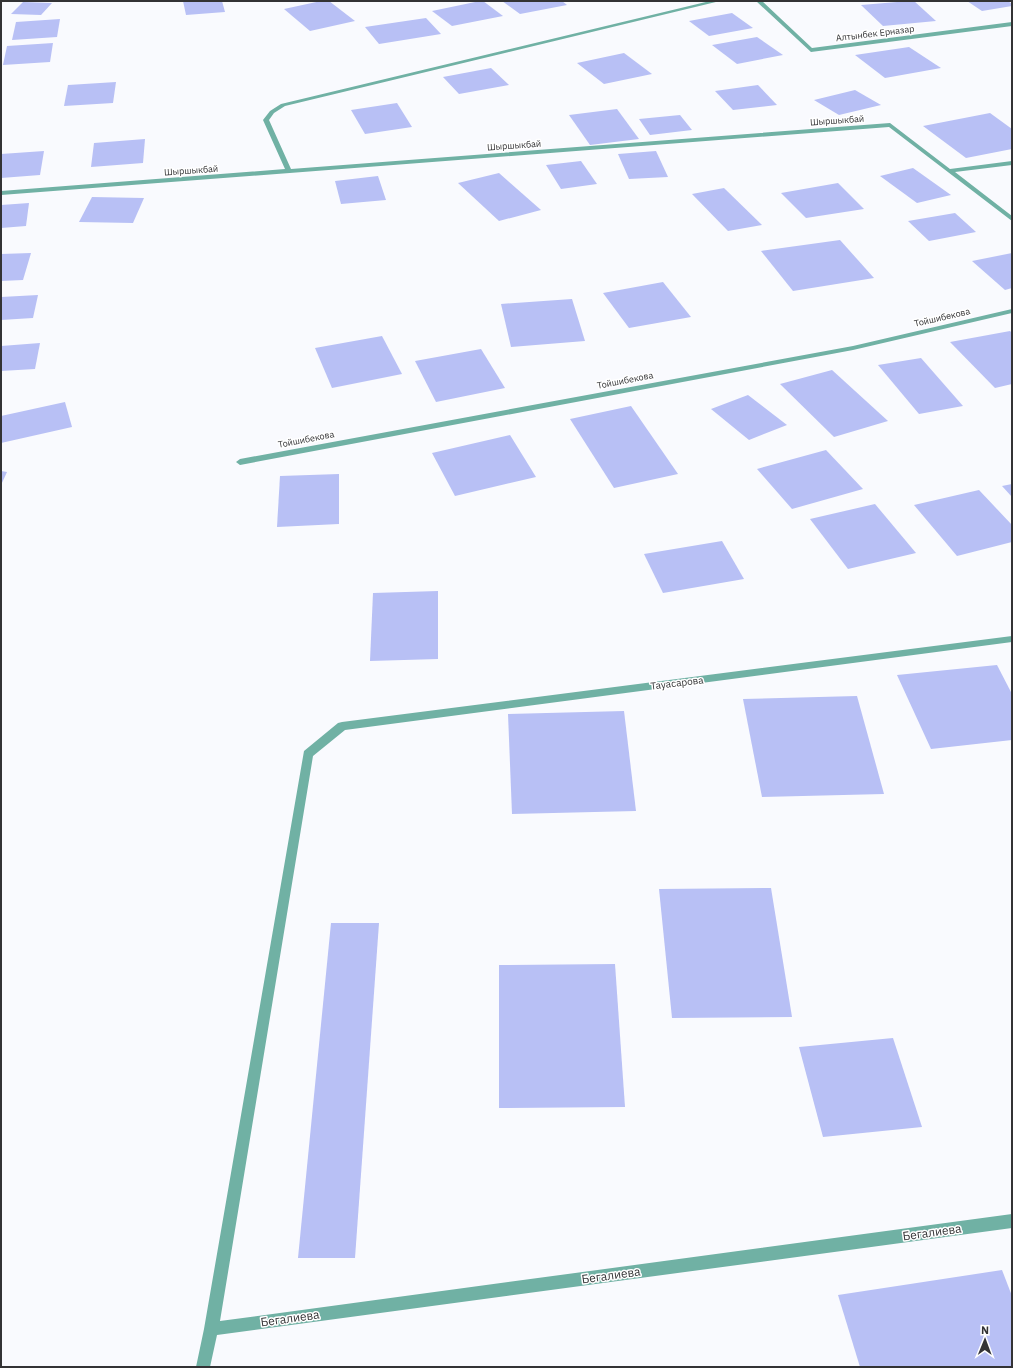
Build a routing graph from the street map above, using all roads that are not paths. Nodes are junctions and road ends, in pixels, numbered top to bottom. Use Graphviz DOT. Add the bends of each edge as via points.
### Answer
graph roads {
  1 [pos="717,1"];
  2 [pos="759,1"];
  3 [pos="1012,24"];
  4 [pos="1012,163"];
  5 [pos="289,171"];
  6 [pos="949,172"];
  7 [pos="1,194"];
  8 [pos="1012,219"];
  9 [pos="1012,311"];
  10 [pos="240,462"];
  11 [pos="1012,639"];
  12 [pos="1012,1221"];
  13 [pos="211,1329"];
  14 [pos="203,1367"];
  1 -- 5 [label="street" via="283,105 272,112 266,120"];
  2 -- 3 [label="street, Алтынбек Ерназар" via="811,50"];
  4 -- 6 [label="street"];
  5 -- 6 [label="street, Шыршыкбай" via="890,125"];
  5 -- 7 [label="street, Шыршыкбай"];
  6 -- 8 [label="street, Шыршыкбай"];
  9 -- 10 [label="street, Тойшибекова" via="853,348"];
  11 -- 13 [label="street, Тауасарова" via="342,726 308,754"];
  12 -- 13 [label="street, Бегалиева"];
  13 -- 14 [label="street"];
}
